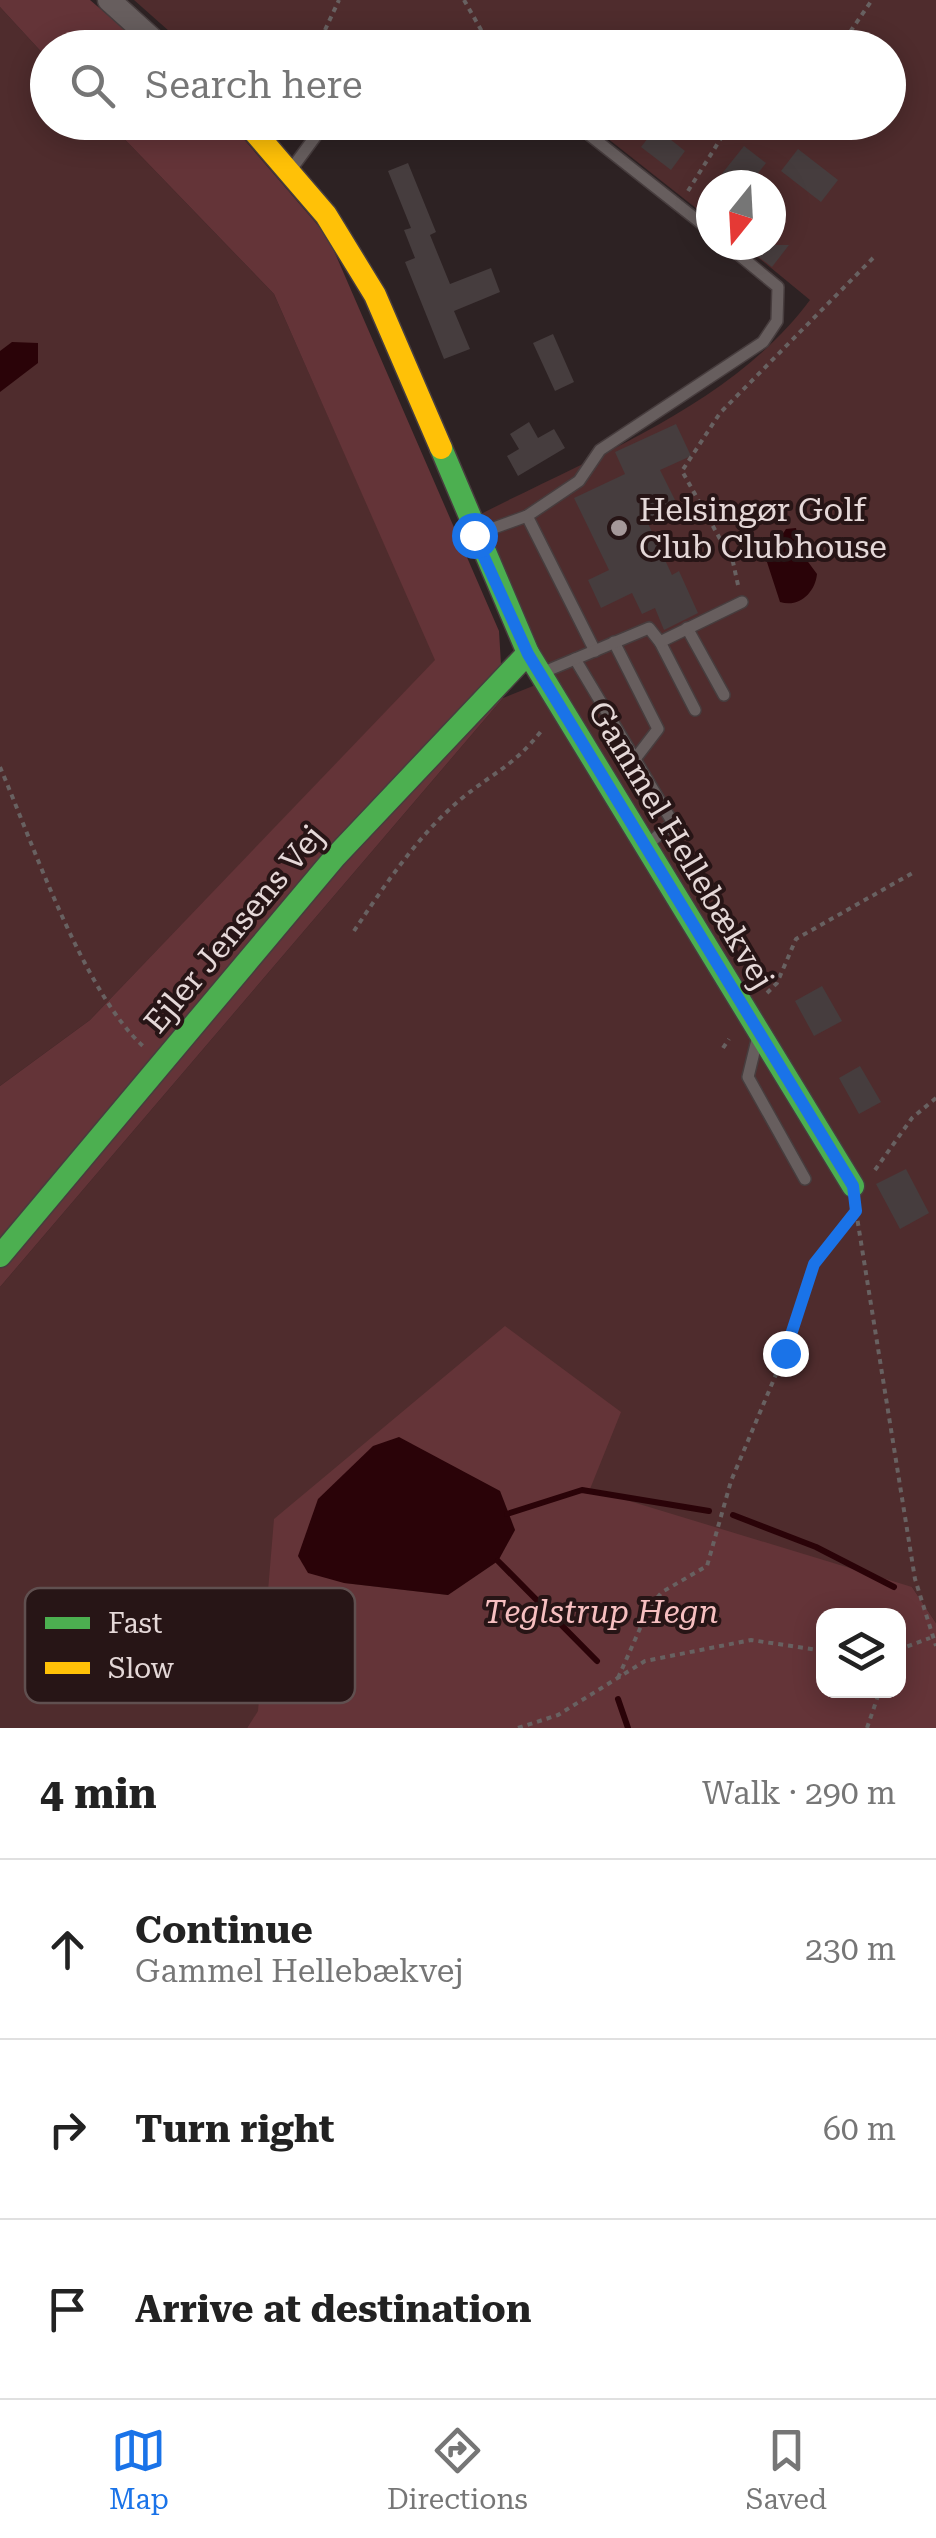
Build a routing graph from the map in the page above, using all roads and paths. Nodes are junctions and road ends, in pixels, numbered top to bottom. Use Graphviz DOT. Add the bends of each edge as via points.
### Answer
graph roads {
  1 [pos="109,0"];
  2 [pos="339,0"];
  3 [pos="464,0"];
  4 [pos="872,0"];
  5 [pos="142,30"];
  6 [pos="325,30"];
  7 [pos="482,30"];
  8 [pos="852,30"];
  9 [pos="262,140"];
  10 [pos="313,140"];
  11 [pos="596,140"];
  12 [pos="721,140"];
  13 [pos="290,171"];
  14 [pos="678,204"];
  15 [pos="696,219"];
  16 [pos="874,258"];
  17 [pos="746,260"];
  18 [pos="527,516"];
  19 [pos="474,535"];
  20 [pos="736,605"];
  21 [pos="688,628"];
  22 [pos="614,642"];
  23 [pos="660,642"];
  24 [pos="594,651"];
  25 [pos="574,659"];
  26 [pos="534,663"];
  27 [pos="724,695"];
  28 [pos="560,706"];
  29 [pos="695,710"];
  30 [pos="635,759"];
  31 [pos="0,767"];
  32 [pos="645,847"];
  33 [pos="916,871"];
  34 [pos="354,931"];
  35 [pos="745,1014"];
  36 [pos="758,1035"];
  37 [pos="163,1065"];
  38 [pos="936,1098"];
  39 [pos="806,1179"];
  40 [pos="853,1186"];
  41 [pos="856,1211"];
  42 [pos="0,1256"];
  43 [pos="930,1638"];
  44 [pos="936,1646"];
  45 [pos="906,1647"];
  46 [pos="816,1649"];
  47 [pos="618,1678"];
  48 [pos="877,1698"];
  49 [pos="518,1728"];
  50 [pos="867,1728"];
  1 -- 5 [label="street"];
  2 -- 6 [label="path"];
  3 -- 7 [label="path"];
  4 -- 8 [label="path"];
  9 -- 13 [label="street, Gammel Hellebækvej"];
  10 -- 13 [label="lane"];
  11 -- 14 [label="lane"];
  12 -- 14 [label="path"];
  13 -- 19 [label="street, Gammel Hellebækvej" via="376,295"];
  14 -- 15 [label="lane"];
  16 -- 20 [label="path" via="720,413 682,471 738,575"];
  17 -- 18 [label="lane" via="778,287 776,321 762,342 600,450 579,481"];
  18 -- 19 [label="lane"];
  18 -- 24 [label="lane"];
  19 -- 26 [label="street, Gammel Hellebækvej"];
  20 -- 21 [label="lane"];
  21 -- 23 [label="lane"];
  21 -- 27 [label="lane"];
  22 -- 23 [label="lane" via="648,628"];
  22 -- 24 [label="lane"];
  22 -- 30 [label="lane" via="658,730"];
  23 -- 29 [label="lane"];
  24 -- 25 [label="lane"];
  25 -- 26 [label="lane"];
  25 -- 30 [label="lane"];
  26 -- 28 [label="street, Gammel Hellebækvej"];
  26 -- 37 [label="street, Ejler Jensens Vej" via="335,858"];
  28 -- 32 [label="street, Gammel Hellebækvej"];
  28 -- 34 [label="path" via="519,760 458,801"];
  30 -- 32 [label="lane" via="673,823"];
  31 -- 37 [label="path" via="89,971 128,1033"];
  32 -- 35 [label="street, Gammel Hellebækvej"];
  33 -- 35 [label="path" via="796,939 778,983"];
  35 -- 36 [label="street, Gammel Hellebækvej"];
  36 -- 39 [label="lane" via="748,1077"];
  36 -- 40 [label="street, Gammel Hellebækvej"];
  37 -- 42 [label="street, Ejler Jensens Vej"];
  38 -- 40 [label="path" via="912,1118 866,1180"];
  40 -- 41 [label="path"];
  41 -- 43 [label="path"];
  41 -- 47 [label="path" via="814,1264 731,1481 708,1566 650,1606"];
  43 -- 44 [label="path"];
  43 -- 45 [label="path"];
  46 -- 47 [label="path" via="752,1640 644,1661"];
  47 -- 49 [label="path" via="558,1715"];
  48 -- 50 [label="path"];
}
